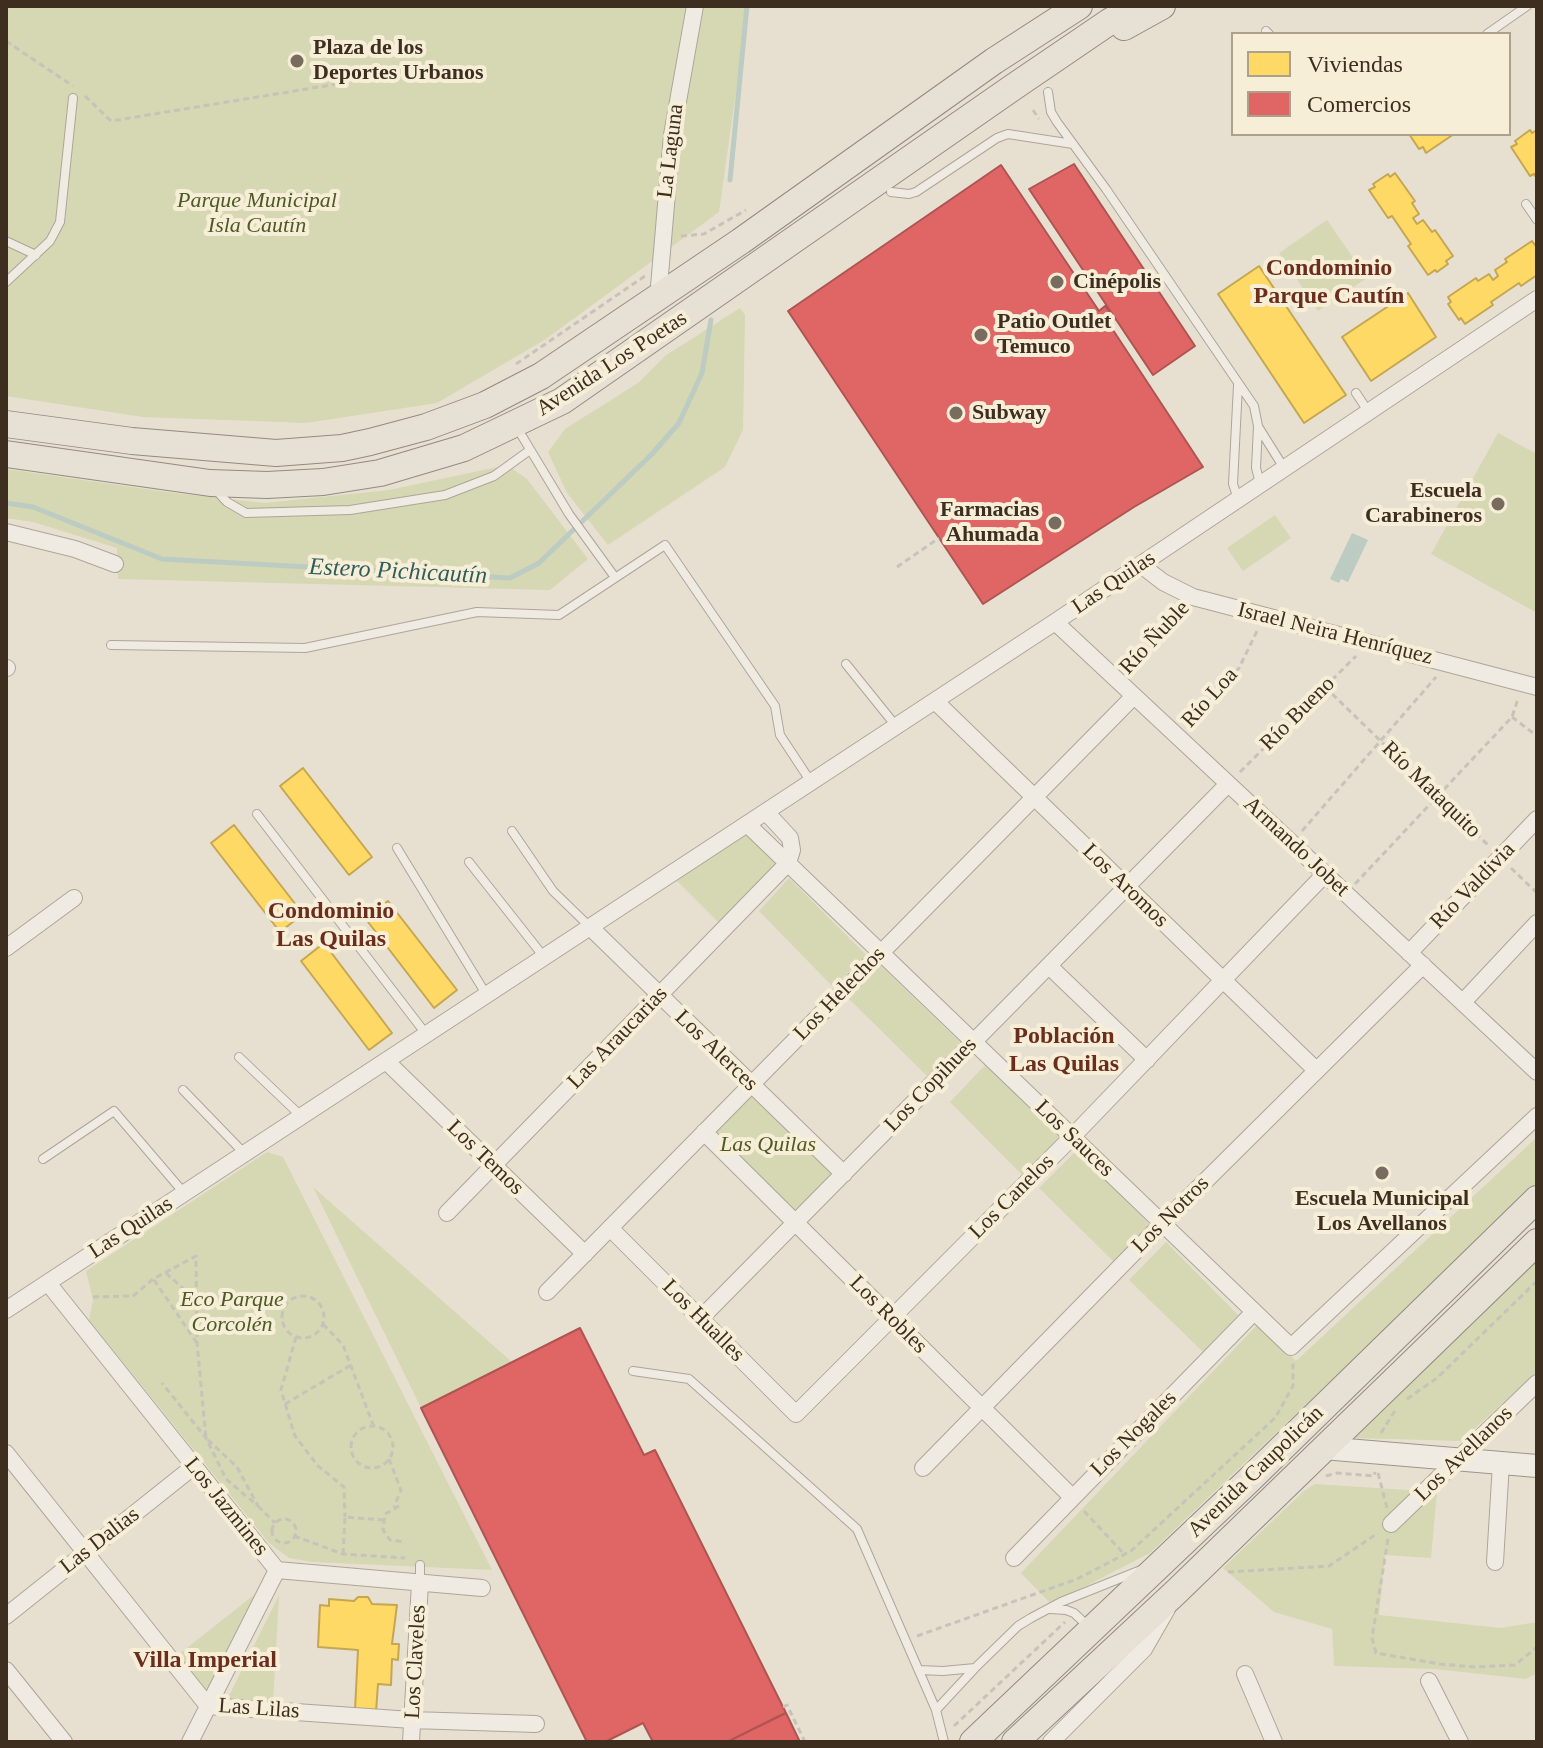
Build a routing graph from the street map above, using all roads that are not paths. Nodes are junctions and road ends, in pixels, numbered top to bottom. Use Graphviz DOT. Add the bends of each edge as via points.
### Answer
graph roads {
  1 [pos="695,6"];
  2 [pos="1079,6"];
  3 [pos="1137,6"];
  4 [pos="1162,6"];
  5 [pos="1527,6"];
  6 [pos="1490,32"];
  7 [pos="73,98"];
  8 [pos="1041,101"];
  9 [pos="1073,144"];
  10 [pos="891,192"];
  11 [pos="1526,204"];
  12 [pos="1537,220"];
  13 [pos="6,241"];
  14 [pos="36,255"];
  15 [pos="760,265"];
  16 [pos="6,282"];
  17 [pos="658,298"];
  18 [pos="1537,299"];
  19 [pos="1238,385"];
  20 [pos="1356,393"];
  21 [pos="1368,412"];
  22 [pos="6,424"];
  23 [pos="516,425"];
  24 [pos="1258,426"];
  25 [pos="530,450"];
  26 [pos="6,454"];
  27 [pos="1284,469"];
  28 [pos="210,483"];
  29 [pos="1260,484"];
  30 [pos="1238,499"];
  31 [pos="6,532"];
  32 [pos="115,564"];
  33 [pos="1141,565"];
  34 [pos="614,576"];
  35 [pos="1055,622"];
  36 [pos="111,645"];
  37 [pos="846,664"];
  38 [pos="1530,685"];
  39 [pos="1134,696"];
  40 [pos="935,701"];
  41 [pos="897,726"];
  42 [pos="811,782"];
  43 [pos="1228,784"];
  44 [pos="1034,798"];
  45 [pos="766,812"];
  46 [pos="257,814"];
  47 [pos="1537,819"];
  48 [pos="747,824"];
  49 [pos="512,831"];
  50 [pos="397,848"];
  51 [pos="469,862"];
  52 [pos="788,863"];
  53 [pos="1325,874"];
  54 [pos="1127,887"];
  55 [pos="74,898"];
  56 [pos="1537,923"];
  57 [pos="590,927"];
  58 [pos="6,948"];
  59 [pos="881,952"];
  60 [pos="1409,953"];
  61 [pos="544,957"];
  62 [pos="1423,965"];
  63 [pos="1049,966"];
  64 [pos="1223,981"];
  65 [pos="487,995"];
  66 [pos="659,996"];
  67 [pos="1463,1002"];
  68 [pos="426,1035"];
  69 [pos="973,1042"];
  70 [pos="239,1057"];
  71 [pos="1147,1060"];
  72 [pos="386,1061"];
  73 [pos="1316,1070"];
  74 [pos="1537,1072"];
  75 [pos="751,1085"];
  76 [pos="183,1090"];
  77 [pos="302,1116"];
  78 [pos="1537,1116"];
  79 [pos="704,1132"];
  80 [pos="1072,1137"];
  81 [pos="244,1154"];
  82 [pos="43,1159"];
  83 [pos="494,1166"];
  84 [pos="844,1174"];
  85 [pos="184,1193"];
  86 [pos="1537,1199"];
  87 [pos="447,1213"];
  88 [pos="796,1223"];
  89 [pos="1162,1224"];
  90 [pos="610,1228"];
  91 [pos="1537,1231"];
  92 [pos="1529,1249"];
  93 [pos="585,1254"];
  94 [pos="48,1283"];
  95 [pos="547,1292"];
  96 [pos="6,1310"];
  97 [pos="1254,1312"];
  98 [pos="891,1317"];
  99 [pos="701,1318"];
  100 [pos="633,1371"];
  101 [pos="1537,1383"];
  102 [pos="1331,1400"];
  103 [pos="983,1409"];
  104 [pos="796,1414"];
  105 [pos="1323,1448"];
  106 [pos="6,1453"];
  107 [pos="1458,1460"];
  108 [pos="1501,1463"];
  109 [pos="1537,1466"];
  110 [pos="193,1467"];
  111 [pos="923,1468"];
  112 [pos="1254,1475"];
  113 [pos="1072,1497"];
  114 [pos="1391,1524"];
  115 [pos="85,1553"];
  116 [pos="1014,1558"];
  117 [pos="1495,1562"];
  118 [pos="1160,1563"];
  119 [pos="420,1565"];
  120 [pos="277,1570"];
  121 [pos="420,1583"];
  122 [pos="482,1588"];
  123 [pos="1176,1592"];
  124 [pos="1044,1610"];
  125 [pos="6,1616"];
  126 [pos="1082,1621"];
  127 [pos="975,1668"];
  128 [pos="6,1670"];
  129 [pos="919,1670"];
  130 [pos="1245,1674"];
  131 [pos="1083,1678"];
  132 [pos="1429,1681"];
  133 [pos="208,1706"];
  134 [pos="936,1710"];
  135 [pos="412,1720"];
  136 [pos="536,1724"];
  137 [pos="944,1739"];
  138 [pos="64,1742"];
  139 [pos="190,1742"];
  140 [pos="411,1742"];
  141 [pos="973,1742"];
  142 [pos="1015,1742"];
  143 [pos="1051,1742"];
  144 [pos="1274,1742"];
  145 [pos="1460,1742"];
  1 -- 17 [label="street, La Laguna" via="672,135"];
  2 -- 17 [label="main road, Avenida Los Poetas"];
  3 -- 15 [label="main road, Avenida Los Poetas"];
  4 -- 8 [label="main road" via="1054,74"];
  5 -- 6 [label="lane"];
  7 -- 14 [label="lane" via="60,222"];
  8 -- 9 [label="lane"];
  9 -- 10 [label="lane" via="1008,134 916,192"];
  9 -- 19 [label="lane"];
  10 -- 15 [label="main road" via="805,248"];
  11 -- 12 [label="lane"];
  13 -- 14 [label="lane"];
  14 -- 16 [label="lane"];
  15 -- 23 [label="main road, Avenida Los Poetas" via="562,401"];
  17 -- 22 [label="main road, Avenida Los Poetas" via="541,376 485,405 356,445 242,452"];
  18 -- 21 [label="street, Las Quilas"];
  19 -- 24 [label="lane" via="1254,406"];
  19 -- 30 [label="lane" via="1233,484"];
  20 -- 21 [label="lane"];
  21 -- 27 [label="street, Las Quilas"];
  23 -- 25 [label="lane"];
  23 -- 28 [label="main road, Avenida Los Poetas" via="437,458 365,476 295,484"];
  24 -- 27 [label="lane"];
  24 -- 29 [label="lane"];
  25 -- 28 [label="lane" via="494,476 445,495 350,510 246,513"];
  25 -- 34 [label="lane"];
  26 -- 28 [label="main road, Avenida Los Poetas"];
  27 -- 29 [label="street, Las Quilas"];
  29 -- 30 [label="street, Las Quilas"];
  30 -- 33 [label="street, Las Quilas"];
  31 -- 32 [label="street"];
  33 -- 35 [label="street, Las Quilas"];
  33 -- 38 [label="street, Israel Neira Henríquez" via="1193,597"];
  34 -- 36 [label="lane" via="559,615 477,612 305,648"];
  34 -- 42 [label="lane" via="665,545 775,706 780,735"];
  35 -- 39 [label="street, Armando Jobet"];
  35 -- 40 [label="street, Las Quilas"];
  37 -- 41 [label="lane"];
  39 -- 43 [label="street, Armando Jobet"];
  39 -- 44 [label="street, Los Helechos"];
  40 -- 41 [label="street, Las Quilas"];
  40 -- 44 [label="street, Los Aromos"];
  41 -- 42 [label="street, Las Quilas"];
  42 -- 45 [label="street, Las Quilas"];
  43 -- 53 [label="street, Armando Jobet"];
  43 -- 54 [label="street, Los Copihues"];
  44 -- 54 [label="street, Los Aromos"];
  44 -- 59 [label="street, Los Helechos"];
  45 -- 48 [label="street, Las Quilas"];
  45 -- 52 [label="street" via="790,838"];
  46 -- 68 [label="lane"];
  47 -- 60 [label="street, Río Valdivia"];
  48 -- 52 [label="street, Los Sauces"];
  48 -- 57 [label="street, Las Quilas"];
  49 -- 57 [label="lane" via="553,891"];
  50 -- 65 [label="lane"];
  51 -- 61 [label="lane"];
  52 -- 59 [label="street, Los Sauces"];
  52 -- 66 [label="street, Las Araucarias"];
  53 -- 60 [label="street, Armando Jobet"];
  53 -- 64 [label="street, Los Canelos"];
  54 -- 63 [label="street, Los Copihues"];
  54 -- 64 [label="street, Los Aromos"];
  55 -- 58 [label="street"];
  56 -- 67 [label="street"];
  57 -- 61 [label="street, Las Quilas"];
  57 -- 66 [label="street, Los Alerces"];
  59 -- 69 [label="street, Los Sauces"];
  59 -- 75 [label="street, Los Helechos"];
  60 -- 62 [label="street, Armando Jobet"];
  61 -- 65 [label="street, Las Quilas"];
  62 -- 67 [label="street, Armando Jobet"];
  62 -- 73 [label="street, Los Notros"];
  63 -- 69 [label="street, Los Copihues"];
  63 -- 71 [label="street"];
  64 -- 71 [label="street, Los Canelos"];
  64 -- 73 [label="street, Los Aromos"];
  65 -- 68 [label="street, Las Quilas"];
  66 -- 75 [label="street, Los Alerces"];
  66 -- 83 [label="street, Las Araucarias"];
  67 -- 74 [label="street, Armando Jobet"];
  68 -- 72 [label="street, Las Quilas"];
  69 -- 80 [label="street, Los Sauces"];
  69 -- 84 [label="street, Los Copihues"];
  70 -- 77 [label="lane"];
  71 -- 80 [label="street, Los Canelos"];
  72 -- 77 [label="street, Las Quilas"];
  72 -- 83 [label="street, Los Temos"];
  73 -- 89 [label="street, Los Notros"];
  75 -- 79 [label="street, Los Helechos"];
  75 -- 84 [label="street, Los Alerces"];
  76 -- 81 [label="lane"];
  77 -- 81 [label="street, Las Quilas"];
  78 -- 97 [label="street, Los Sauces" via="1291,1347"];
  79 -- 88 [label="street, Los Robles"];
  79 -- 90 [label="street, Los Helechos"];
  80 -- 89 [label="street, Los Sauces"];
  80 -- 98 [label="street, Los Canelos"];
  81 -- 85 [label="street, Las Quilas"];
  82 -- 85 [label="lane" via="114,1111"];
  83 -- 87 [label="street, Las Araucarias"];
  83 -- 93 [label="street, Los Temos"];
  84 -- 88 [label="street, Los Copihues"];
  85 -- 94 [label="street, Las Quilas"];
  86 -- 102 [label="main road, Avenida Caupolicán"];
  88 -- 98 [label="street, Los Robles"];
  88 -- 99 [label="street, Los Copihues"];
  89 -- 97 [label="street, Los Sauces"];
  89 -- 103 [label="street, Los Notros"];
  90 -- 93 [label="street, Los Helechos"];
  90 -- 99 [label="street, Los Hualles"];
  91 -- 92 [label="main road, Avenida Caupolicán"];
  92 -- 105 [label="main road, Avenida Caupolicán"];
  93 -- 95 [label="street, Los Helechos"];
  94 -- 96 [label="street, Las Quilas"];
  94 -- 110 [label="street, Los Jazmines"];
  97 -- 113 [label="street, Los Nogales"];
  98 -- 103 [label="street, Los Robles"];
  98 -- 104 [label="street, Los Canelos"];
  99 -- 104 [label="street, Los Hualles"];
  100 -- 129 [label="lane" via="689,1379 857,1529"];
  101 -- 107 [label="street, Los Avellanos"];
  102 -- 105 [label="main road" via="1322,1428"];
  102 -- 112 [label="main road, Avenida Caupolicán"];
  103 -- 111 [label="street, Los Notros"];
  103 -- 113 [label="street, Los Robles"];
  105 -- 107 [label="street"];
  105 -- 112 [label="main road" via="1290,1454"];
  105 -- 123 [label="main road, Avenida Caupolicán"];
  106 -- 115 [label="street, Las Lilas"];
  107 -- 108 [label="street"];
  107 -- 114 [label="street, Los Avellanos"];
  108 -- 109 [label="street"];
  108 -- 117 [label="street"];
  110 -- 115 [label="street, Las Dalias"];
  110 -- 120 [label="street, Los Jazmines"];
  112 -- 118 [label="main road, Avenida Caupolicán"];
  113 -- 116 [label="street, Los Nogales"];
  115 -- 125 [label="street, Las Dalias"];
  115 -- 133 [label="street, Las Lilas"];
  118 -- 124 [label="lane"];
  118 -- 126 [label="main road, Avenida Caupolicán"];
  119 -- 121 [label="lane"];
  120 -- 121 [label="street, Los Jazmines"];
  120 -- 133 [label="street"];
  121 -- 122 [label="street, Los Jazmines"];
  121 -- 135 [label="street, Los Claveles"];
  123 -- 131 [label="main road, Avenida Caupolicán"];
  123 -- 143 [label="street, Avenida Caupolicán" via="1144,1649"];
  124 -- 126 [label="lane" via="1059,1609"];
  124 -- 127 [label="lane" via="1018,1626"];
  126 -- 131 [label="main road" via="1092,1658"];
  126 -- 141 [label="main road, Avenida Caupolicán"];
  127 -- 129 [label="lane"];
  127 -- 134 [label="lane"];
  128 -- 138 [label="street"];
  129 -- 134 [label="lane"];
  130 -- 144 [label="street"];
  131 -- 142 [label="main road, Avenida Caupolicán"];
  132 -- 145 [label="street"];
  133 -- 135 [label="street, Las Lilas"];
  133 -- 139 [label="street"];
  134 -- 137 [label="lane"];
  135 -- 136 [label="street, Las Lilas"];
  135 -- 140 [label="street, Los Claveles"];
}
